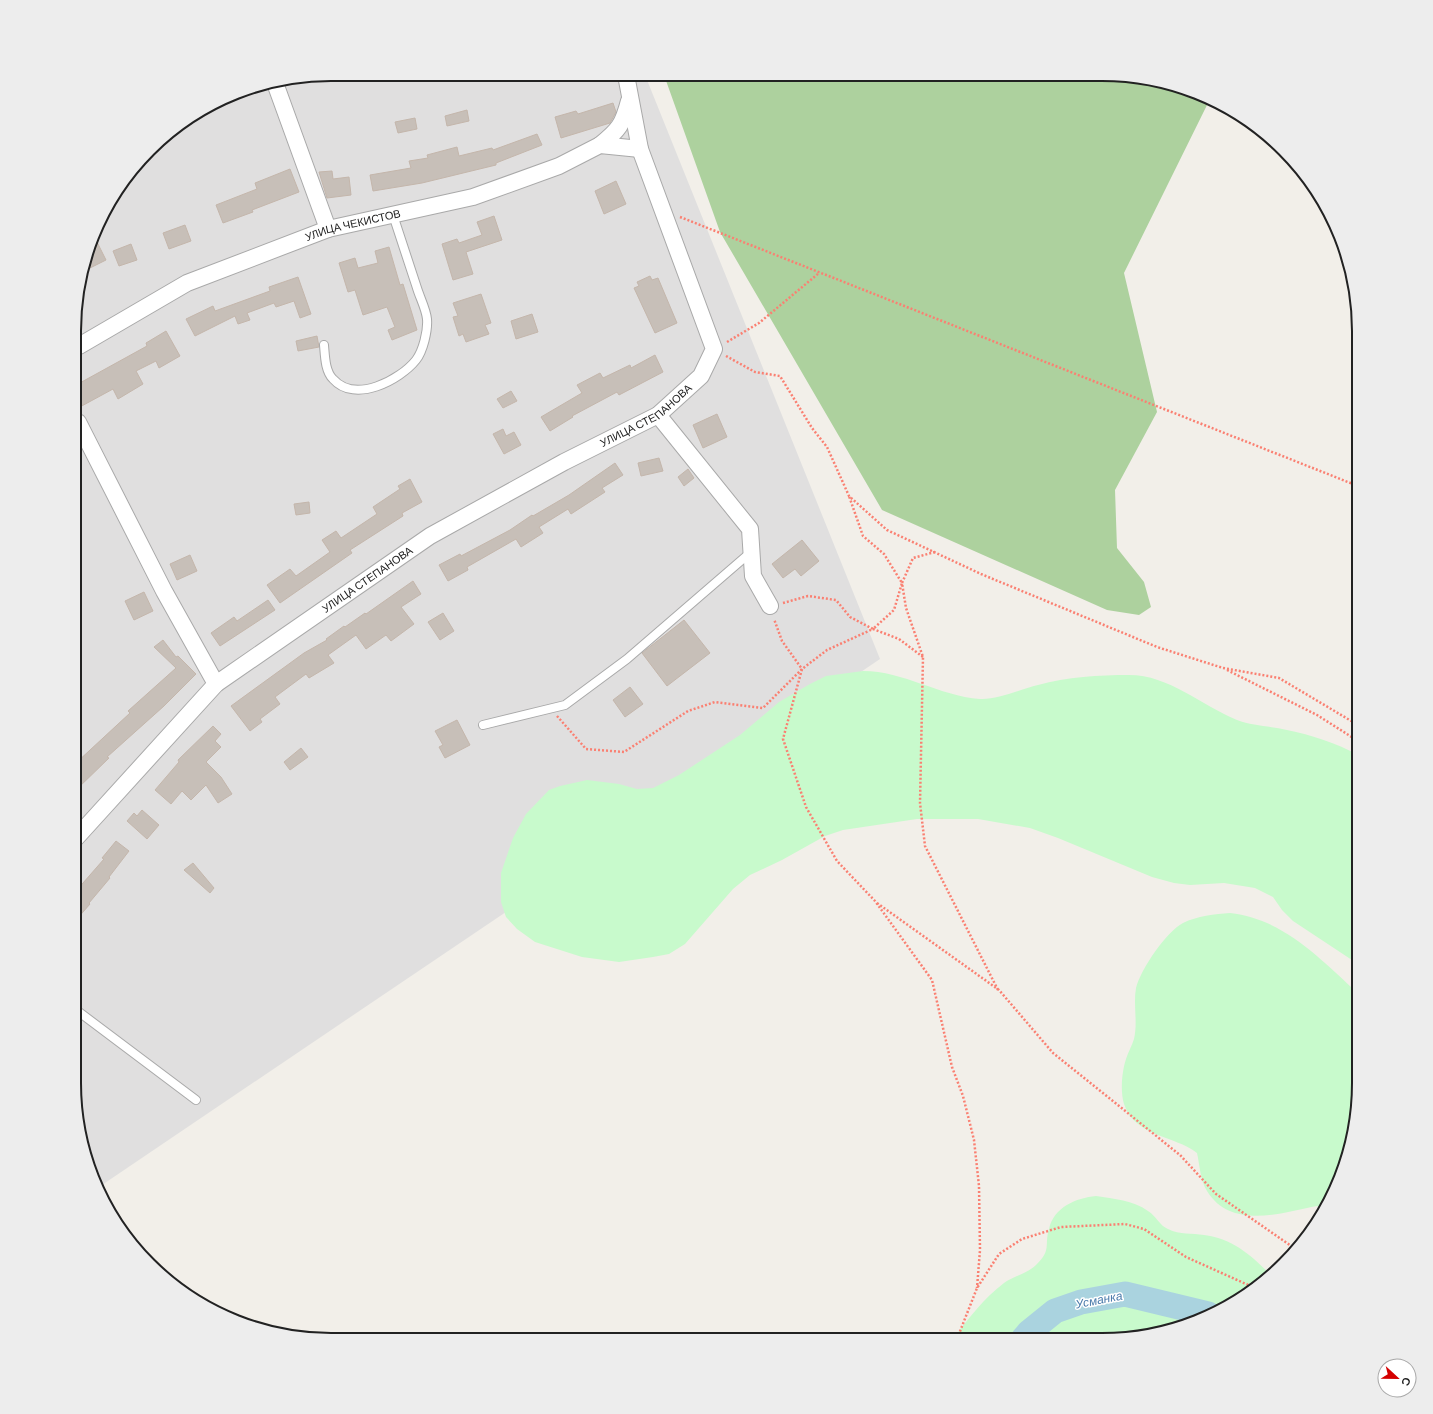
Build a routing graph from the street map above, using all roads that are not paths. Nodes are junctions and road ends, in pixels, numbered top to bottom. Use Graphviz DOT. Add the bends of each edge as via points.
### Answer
graph roads {
  1 [pos="627,81"];
  2 [pos="277,88"];
  3 [pos="630,97"];
  4 [pos="600,145"];
  5 [pos="640,149"];
  6 [pos="393,216"];
  7 [pos="328,229"];
  8 [pos="81,345"];
  9 [pos="324,345"];
  10 [pos="658,415"];
  11 [pos="81,428"];
  12 [pos="752,552"];
  13 [pos="770,606"];
  14 [pos="216,684"];
  15 [pos="483,725"];
  16 [pos="81,832"];
  17 [pos="81,1014"];
  18 [pos="196,1100"];
  1 -- 3 [label="street"];
  2 -- 7 [label="street"];
  3 -- 4 [label="street, УЛИЦА ЧЕКИСТОВ" via="617,132"];
  3 -- 5 [label="street"];
  4 -- 5 [label="street"];
  4 -- 6 [label="street, УЛИЦА ЧЕКИСТОВ" via="559,166 473,197"];
  5 -- 10 [label="street, УЛИЦА СТЕПАНОВА" via="714,349 701,376"];
  6 -- 7 [label="street, УЛИЦА ЧЕКИСТОВ"];
  6 -- 9 [label="lane" via="427,320 424,340 416,359 400,375 382,385 363,390 346,387 334,380 328,369"];
  7 -- 8 [label="street, УЛИЦА ЧЕКИСТОВ" via="188,283"];
  10 -- 12 [label="street" via="750,529"];
  10 -- 14 [label="street, УЛИЦА СТЕПАНОВА" via="564,462 430,536"];
  11 -- 14 [label="street" via="164,591"];
  12 -- 13 [label="street" via="753,576"];
  12 -- 15 [label="lane" via="627,659 565,705"];
  14 -- 16 [label="street, УЛИЦА СТЕПАНОВА"];
  17 -- 18 [label="lane"];
}
